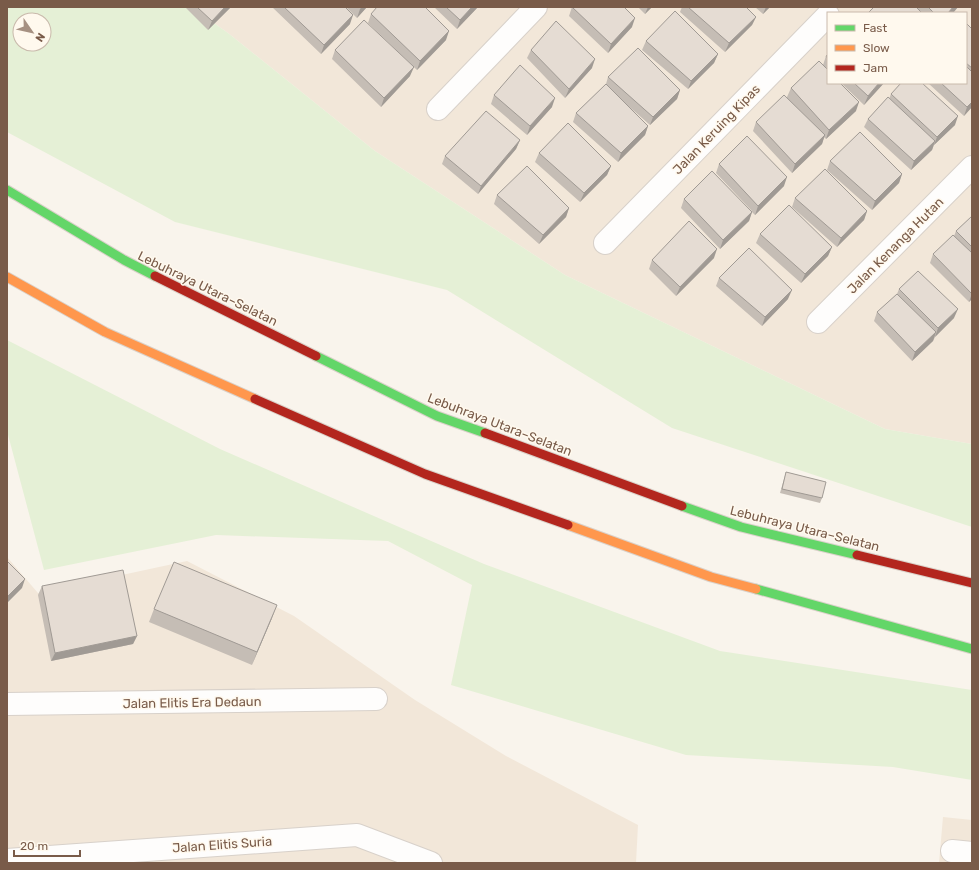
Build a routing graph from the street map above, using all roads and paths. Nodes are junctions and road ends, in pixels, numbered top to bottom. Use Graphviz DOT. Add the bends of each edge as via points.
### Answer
graph roads {
  1 [pos="536,7"];
  2 [pos="827,16"];
  3 [pos="438,110"];
  4 [pos="972,167"];
  5 [pos="7,190"];
  6 [pos="605,243"];
  7 [pos="7,277"];
  8 [pos="818,322"];
  9 [pos="972,583"];
  10 [pos="972,649"];
  11 [pos="376,699"];
  12 [pos="7,704"];
  13 [pos="7,860"];
  14 [pos="431,863"];
  1 -- 3 [label="street"];
  2 -- 6 [label="street, Jalan Keruing Kipas"];
  4 -- 8 [label="street, Jalan Kenanga Hutan"];
  5 -- 9 [label="highway, Lebuhraya Utara–Selatan" via="124,260 438,416 741,527"];
  7 -- 10 [label="highway" via="105,332 425,474 711,577"];
  11 -- 12 [label="street, Jalan Elitis Era Dedaun"];
  13 -- 14 [label="street, Jalan Elitis Suria" via="357,835"];
}
